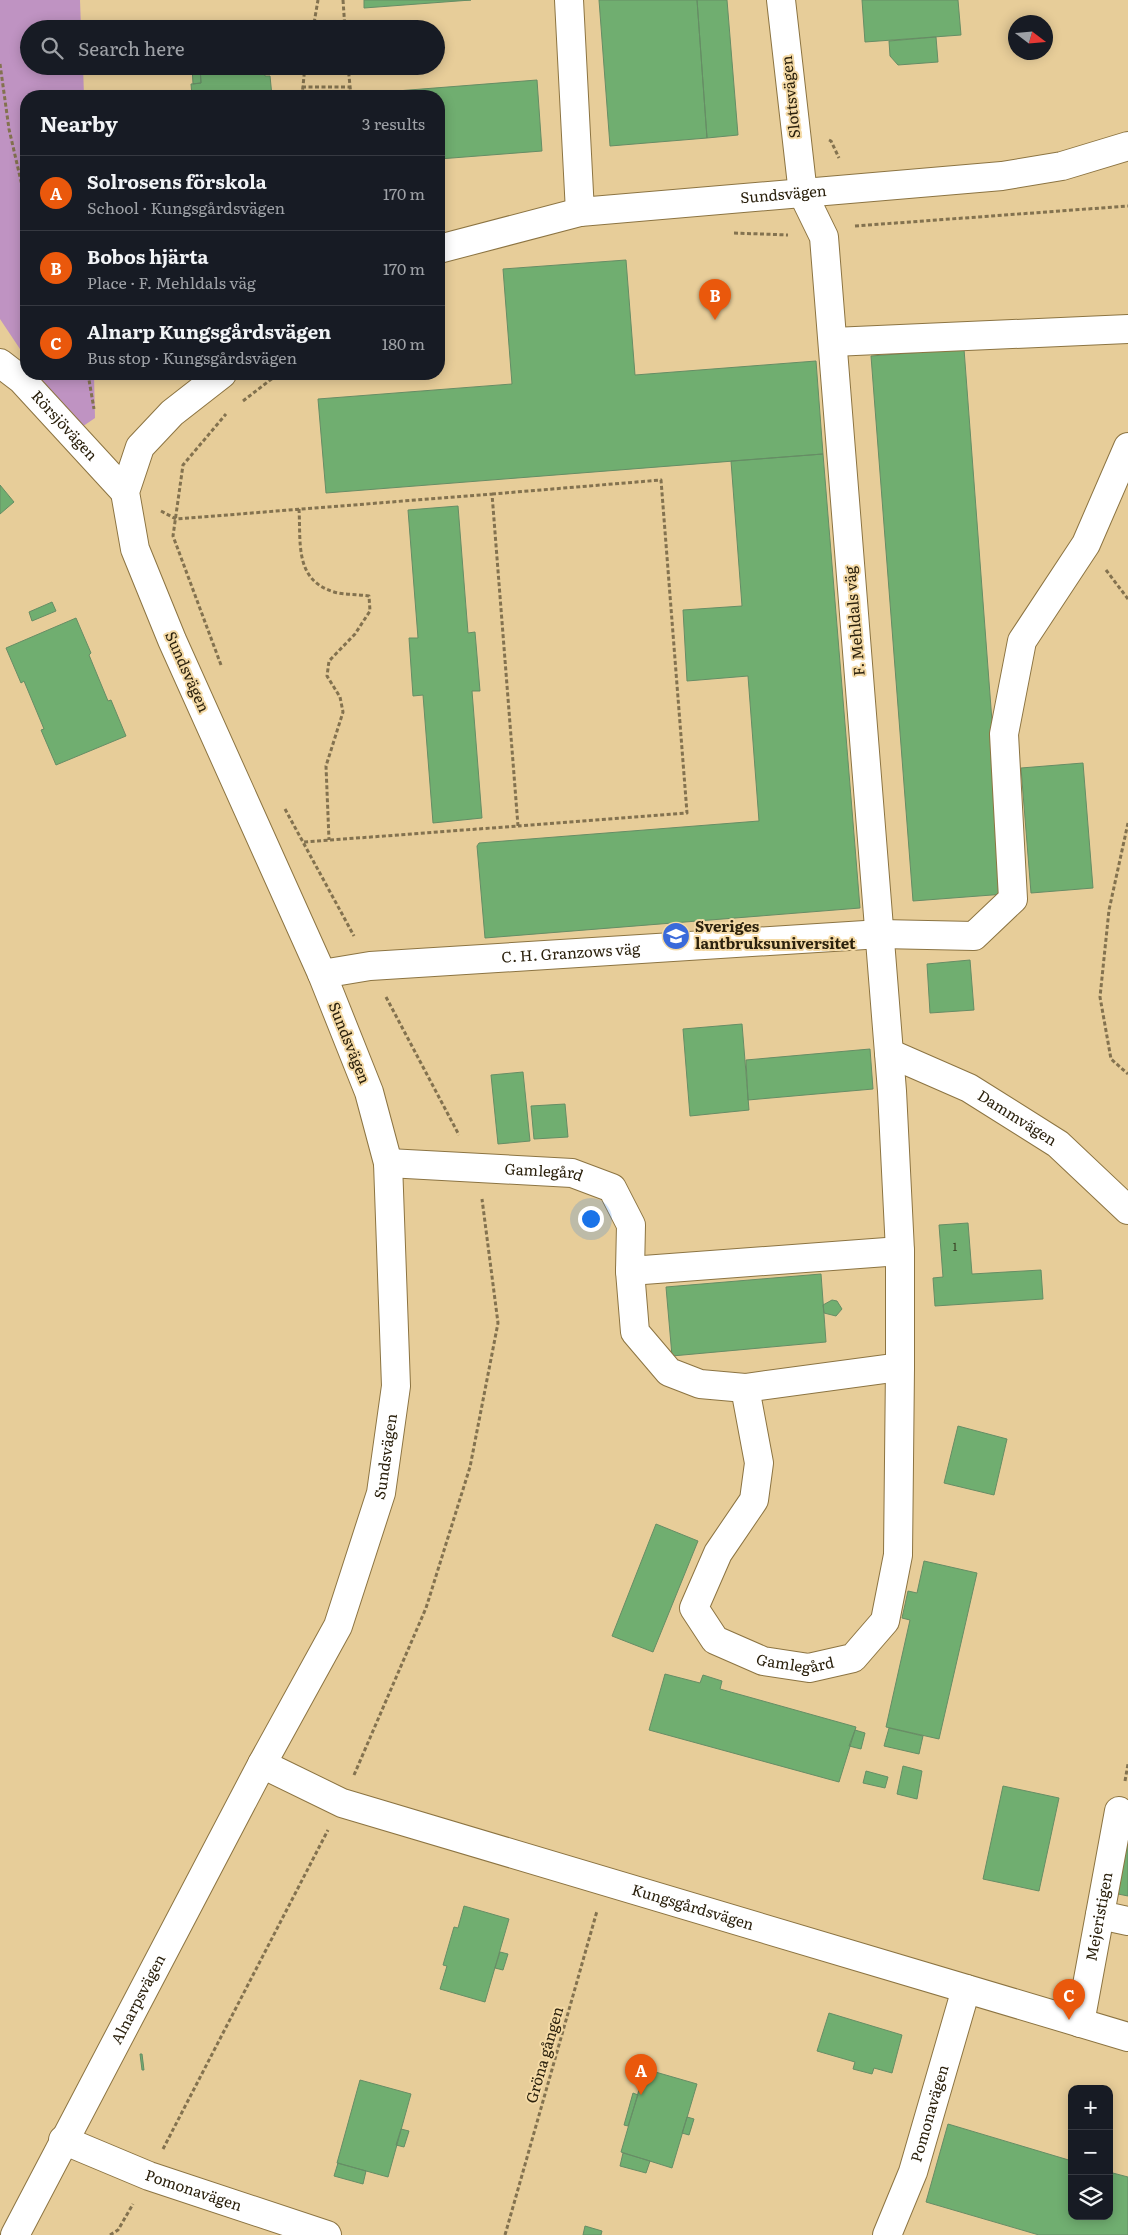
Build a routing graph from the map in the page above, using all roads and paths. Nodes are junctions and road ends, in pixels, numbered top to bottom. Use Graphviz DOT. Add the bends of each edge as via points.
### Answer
graph roads {
  1 [pos="318,0"];
  2 [pos="342,0"];
  3 [pos="568,0"];
  4 [pos="781,0"];
  5 [pos="314,20"];
  6 [pos="344,20"];
  7 [pos="0,64"];
  8 [pos="304,75"];
  9 [pos="349,75"];
  10 [pos="350,86"];
  11 [pos="302,88"];
  12 [pos="350,90"];
  13 [pos="1128,146"];
  14 [pos="20,177"];
  15 [pos="803,194"];
  16 [pos="1128,206"];
  17 [pos="580,212"];
  18 [pos="728,233"];
  19 [pos="824,237"];
  20 [pos="445,247"];
  21 [pos="1128,330"];
  22 [pos="833,342"];
  23 [pos="0,363"];
  24 [pos="20,378"];
  25 [pos="22,380"];
  26 [pos="89,380"];
  27 [pos="214,380"];
  28 [pos="95,418"];
  29 [pos="1128,447"];
  30 [pos="125,492"];
  31 [pos="492,494"];
  32 [pos="299,509"];
  33 [pos="176,519"];
  34 [pos="1128,823"];
  35 [pos="518,826"];
  36 [pos="329,840"];
  37 [pos="304,842"];
  38 [pos="880,934"];
  39 [pos="322,974"];
  40 [pos="889,1053"];
  41 [pos="1128,1074"];
  42 [pos="388,1163"];
  43 [pos="1128,1210"];
  44 [pos="900,1251"];
  45 [pos="630,1271"];
  46 [pos="900,1367"];
  47 [pos="746,1388"];
  48 [pos="262,1764"];
  49 [pos="342,1803"];
  50 [pos="1119,1811"];
  51 [pos="606,1881"];
  52 [pos="1100,1916"];
  53 [pos="1128,1921"];
  54 [pos="966,1989"];
  55 [pos="1080,2023"];
  56 [pos="1128,2037"];
  57 [pos="63,2140"];
  58 [pos="150,2176"];
  59 [pos="15,2235"];
  60 [pos="110,2235"];
  61 [pos="327,2235"];
  62 [pos="505,2235"];
  63 [pos="888,2235"];
  1 -- 5 [label="path"];
  2 -- 6 [label="path"];
  3 -- 17 [label="street"];
  4 -- 15 [label="street, Slottsvägen"];
  7 -- 14 [label="path"];
  8 -- 11 [label="path"];
  9 -- 10 [label="path"];
  10 -- 11 [label="path"];
  10 -- 12 [label="path"];
  13 -- 15 [label="street, Sundsvägen" via="1062,166 1002,176"];
  15 -- 17 [label="street, Sundsvägen"];
  15 -- 19 [label="street, F. Mehldals väg"];
  16 -- 19 [label="path" via="858,225"];
  17 -- 20 [label="street, Sundsvägen"];
  18 -- 19 [label="path"];
  19 -- 22 [label="street, F. Mehldals väg"];
  21 -- 22 [label="street"];
  22 -- 38 [label="street, F. Mehldals väg"];
  23 -- 24 [label="street, Rörsjövägen"];
  25 -- 30 [label="street, Rörsjövägen"];
  26 -- 28 [label="path"];
  27 -- 30 [label="street, Sundsvägen" via="172,413 140,447"];
  29 -- 38 [label="street, C. H. Granzows väg" via="1086,544 1022,641 1004,734 1013,899 974,936"];
  30 -- 39 [label="street, Sundsvägen" via="135,549 172,640"];
  31 -- 32 [label="path"];
  31 -- 35 [label="path"];
  31 -- 35 [label="path" via="661,480 669,578 687,813"];
  32 -- 33 [label="path"];
  32 -- 36 [label="path" via="302,562 310,577 320,586 335,592 369,596 370,611 356,634 329,661 327,676 340,697 343,712 326,766"];
  34 -- 41 [label="path" via="1109,910 1100,997 1111,1059"];
  35 -- 36 [label="path"];
  36 -- 37 [label="path"];
  38 -- 39 [label="street, C. H. Granzows väg" via="370,966"];
  38 -- 40 [label="street, F. Mehldals väg"];
  39 -- 42 [label="street, Sundsvägen" via="369,1092"];
  40 -- 43 [label="street, Dammvägen" via="969,1088 1058,1144"];
  40 -- 44 [label="street, Gamlegård"];
  42 -- 45 [label="street, Gamlegård" via="572,1173 612,1188 631,1224"];
  42 -- 48 [label="street, Sundsvägen" via="396,1386 381,1493 338,1626"];
  44 -- 45 [label="street"];
  44 -- 46 [label="street, Gamlegård"];
  45 -- 47 [label="street, Gamlegård" via="635,1332 669,1372 700,1384"];
  46 -- 47 [label="street, Gamlegård"];
  46 -- 47 [label="street, Gamlegård" via="898,1555 885,1622 853,1658 809,1668 763,1661 715,1640 694,1608 718,1553 754,1500 760,1463"];
  48 -- 49 [label="street, Kungsgårdsvägen"];
  48 -- 57 [label="street, Alnarpsvägen"];
  49 -- 51 [label="street, Kungsgårdsvägen"];
  49 -- 58 [label="path"];
  50 -- 52 [label="street, Mejeristigen"];
  51 -- 54 [label="street, Kungsgårdsvägen"];
  51 -- 62 [label="path, Gröna gången"];
  52 -- 53 [label="street"];
  52 -- 55 [label="street, Mejeristigen"];
  54 -- 55 [label="street, Kungsgårdsvägen"];
  54 -- 63 [label="street, Pomonavägen" via="912,2172"];
  55 -- 56 [label="street, Kungsgårdsvägen"];
  57 -- 58 [label="street, Pomonavägen"];
  57 -- 59 [label="street, Alnarpsvägen"];
  58 -- 60 [label="path" via="118,2230"];
  58 -- 61 [label="street, Pomonavägen"];
}
